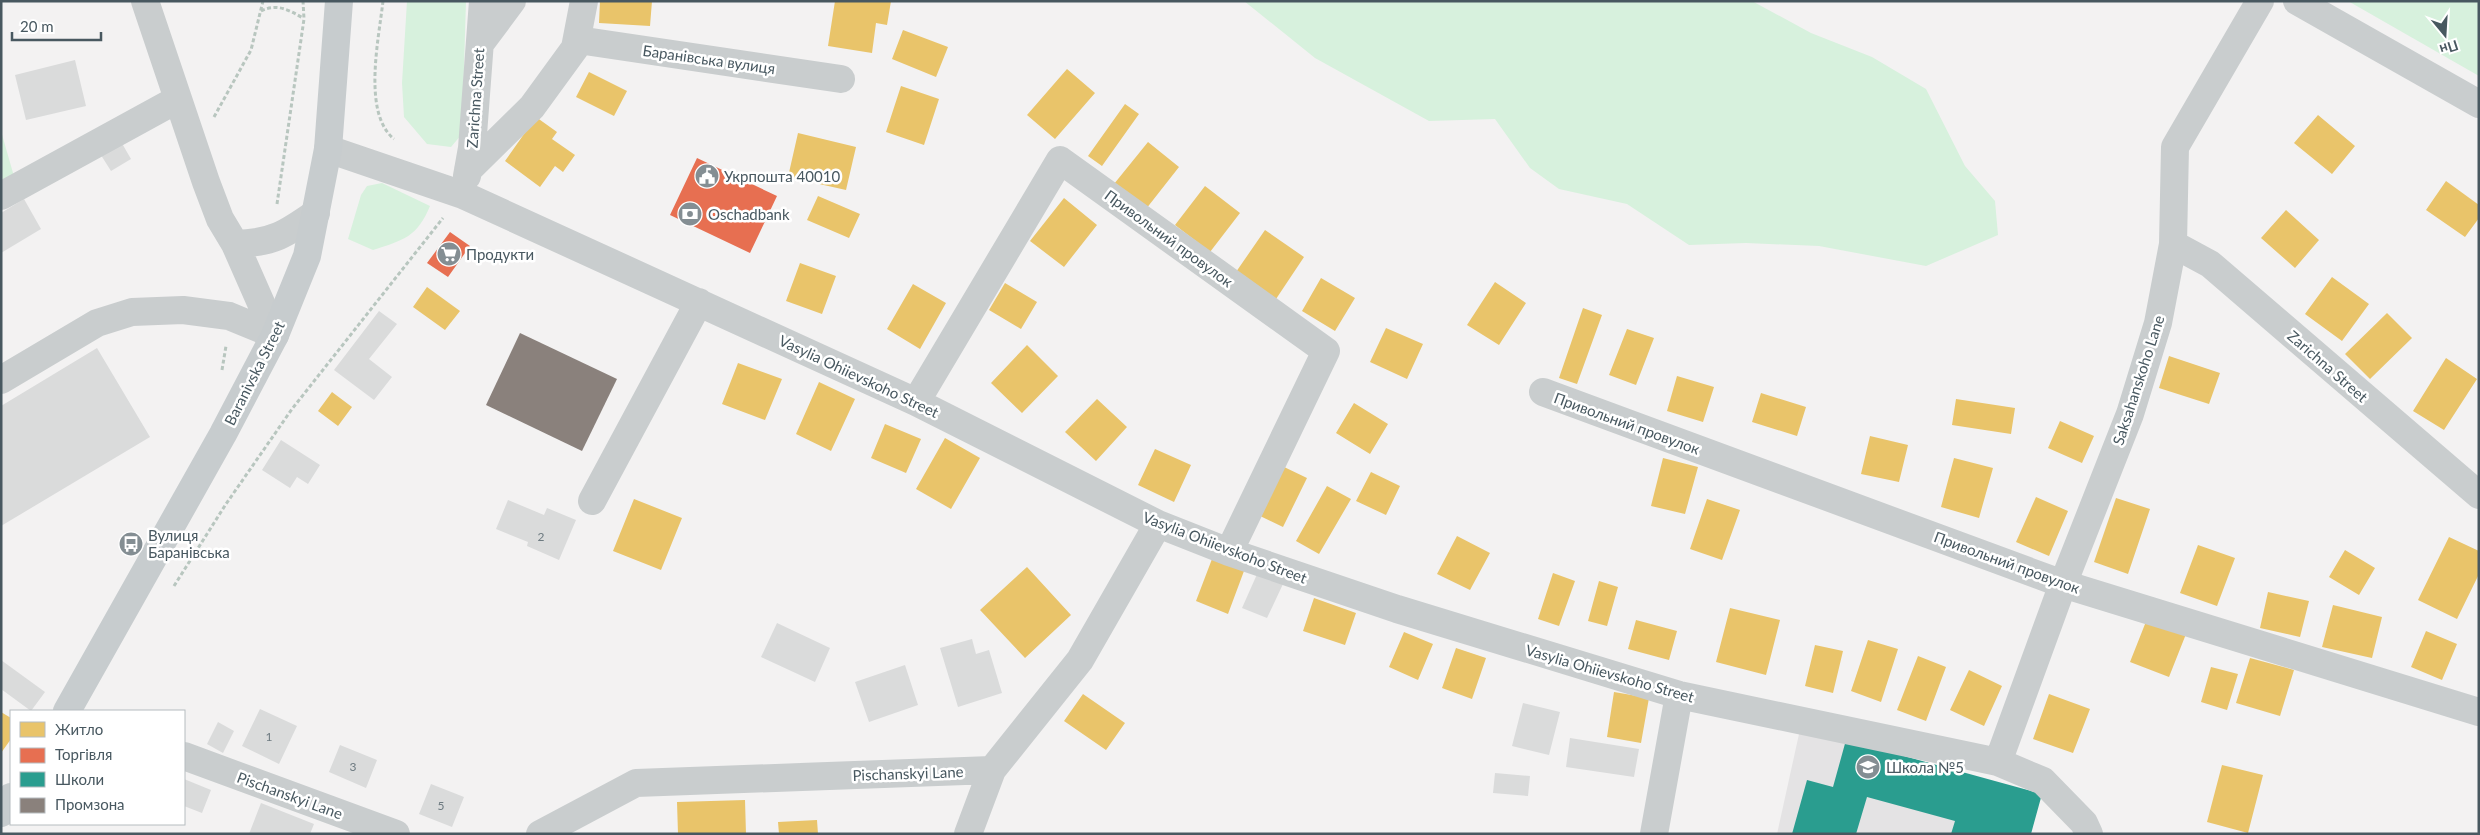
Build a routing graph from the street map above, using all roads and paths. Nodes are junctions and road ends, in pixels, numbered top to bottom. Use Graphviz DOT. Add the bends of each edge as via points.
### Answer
graph roads {
  1 [pos="145,1"];
  2 [pos="263,1"];
  3 [pos="303,1"];
  4 [pos="340,1"];
  5 [pos="383,1"];
  6 [pos="484,1"];
  7 [pos="512,1"];
  8 [pos="584,1"];
  9 [pos="2260,1"];
  10 [pos="2298,1"];
  11 [pos="261,11"];
  12 [pos="304,19"];
  13 [pos="578,40"];
  14 [pos="478,46"];
  15 [pos="841,79"];
  16 [pos="178,99"];
  17 [pos="2479,104"];
  18 [pos="399,143"];
  19 [pos="328,149"];
  20 [pos="196,151"];
  21 [pos="465,182"];
  22 [pos="1,196"];
  23 [pos="316,212"];
  24 [pos="272,239"];
  25 [pos="235,244"];
  26 [pos="2173,244"];
  27 [pos="699,302"];
  28 [pos="275,335"];
  29 [pos="1,380"];
  30 [pos="1543,392"];
  31 [pos="916,402"];
  32 [pos="2479,495"];
  33 [pos="592,501"];
  34 [pos="226,504"];
  35 [pos="1158,524"];
  36 [pos="1230,552"];
  37 [pos="2063,584"];
  38 [pos="1679,695"];
  39 [pos="70,710"];
  40 [pos="2479,712"];
  41 [pos="185,756"];
  42 [pos="1998,762"];
  43 [pos="992,770"];
  44 [pos="10,799"];
  45 [pos="1,813"];
  46 [pos="396,834"];
  47 [pos="540,834"];
  48 [pos="968,834"];
  49 [pos="1654,834"];
  50 [pos="2089,834"];
  1 -- 16 [label="street"];
  2 -- 11 [label="path"];
  3 -- 12 [label="path"];
  4 -- 19 [label="main road, Baranivska Street"];
  5 -- 18 [label="path" via="374,96 386,133"];
  6 -- 14 [label="street, Zarichna Street"];
  7 -- 14 [label="street"];
  8 -- 13 [label="street"];
  9 -- 26 [label="street, Saksahanskoho Lane" via="2175,147"];
  10 -- 17 [label="street"];
  11 -- 12 [label="path" via="270,6 288,9"];
  11 -- 20 [label="path" via="251,50"];
  12 -- 24 [label="path"];
  13 -- 15 [label="street, Баранівська вулиця"];
  13 -- 21 [label="street" via="532,107"];
  14 -- 21 [label="street, Zarichna Street" via="472,148"];
  16 -- 20 [label="street"];
  16 -- 22 [label="street"];
  19 -- 21 [label="street, Vasylia Ohiievskoho Street"];
  19 -- 23 [label="main road, Baranivska Street"];
  20 -- 25 [label="street" via="220,219"];
  21 -- 27 [label="street, Vasylia Ohiievskoho Street"];
  21 -- 34 [label="path" via="292,409"];
  23 -- 24 [label="street" via="285,235"];
  23 -- 28 [label="main road, Baranivska Street" via="307,256"];
  24 -- 25 [label="street"];
  25 -- 28 [label="street"];
  26 -- 32 [label="street, Zarichna Street" via="2210,264"];
  26 -- 37 [label="street, Saksahanskoho Lane" via="2158,323 2130,414"];
  27 -- 31 [label="street, Vasylia Ohiievskoho Street"];
  27 -- 33 [label="street"];
  28 -- 29 [label="street" via="229,316 183,310 132,312 97,323"];
  28 -- 39 [label="main road, Baranivska Street"];
  30 -- 37 [label="street, Привольний провулок"];
  31 -- 35 [label="street, Vasylia Ohiievskoho Street"];
  31 -- 36 [label="street, Привольний провулок" via="1060,160 1326,352"];
  35 -- 36 [label="street, Vasylia Ohiievskoho Street"];
  35 -- 43 [label="street" via="1080,660"];
  36 -- 38 [label="street, Vasylia Ohiievskoho Street" via="1397,609"];
  37 -- 40 [label="street, Привольний провулок"];
  37 -- 42 [label="street, Saksahanskoho Lane"];
  38 -- 42 [label="street, Vasylia Ohiievskoho Street"];
  38 -- 49 [label="street"];
  41 -- 46 [label="street, Pischanskyi Lane"];
  42 -- 50 [label="street, Vasylia Ohiievskoho Street" via="2042,781 2084,823"];
  43 -- 47 [label="street, Pischanskyi Lane" via="636,783"];
  43 -- 48 [label="street"];
  44 -- 45 [label="main road"];
}
